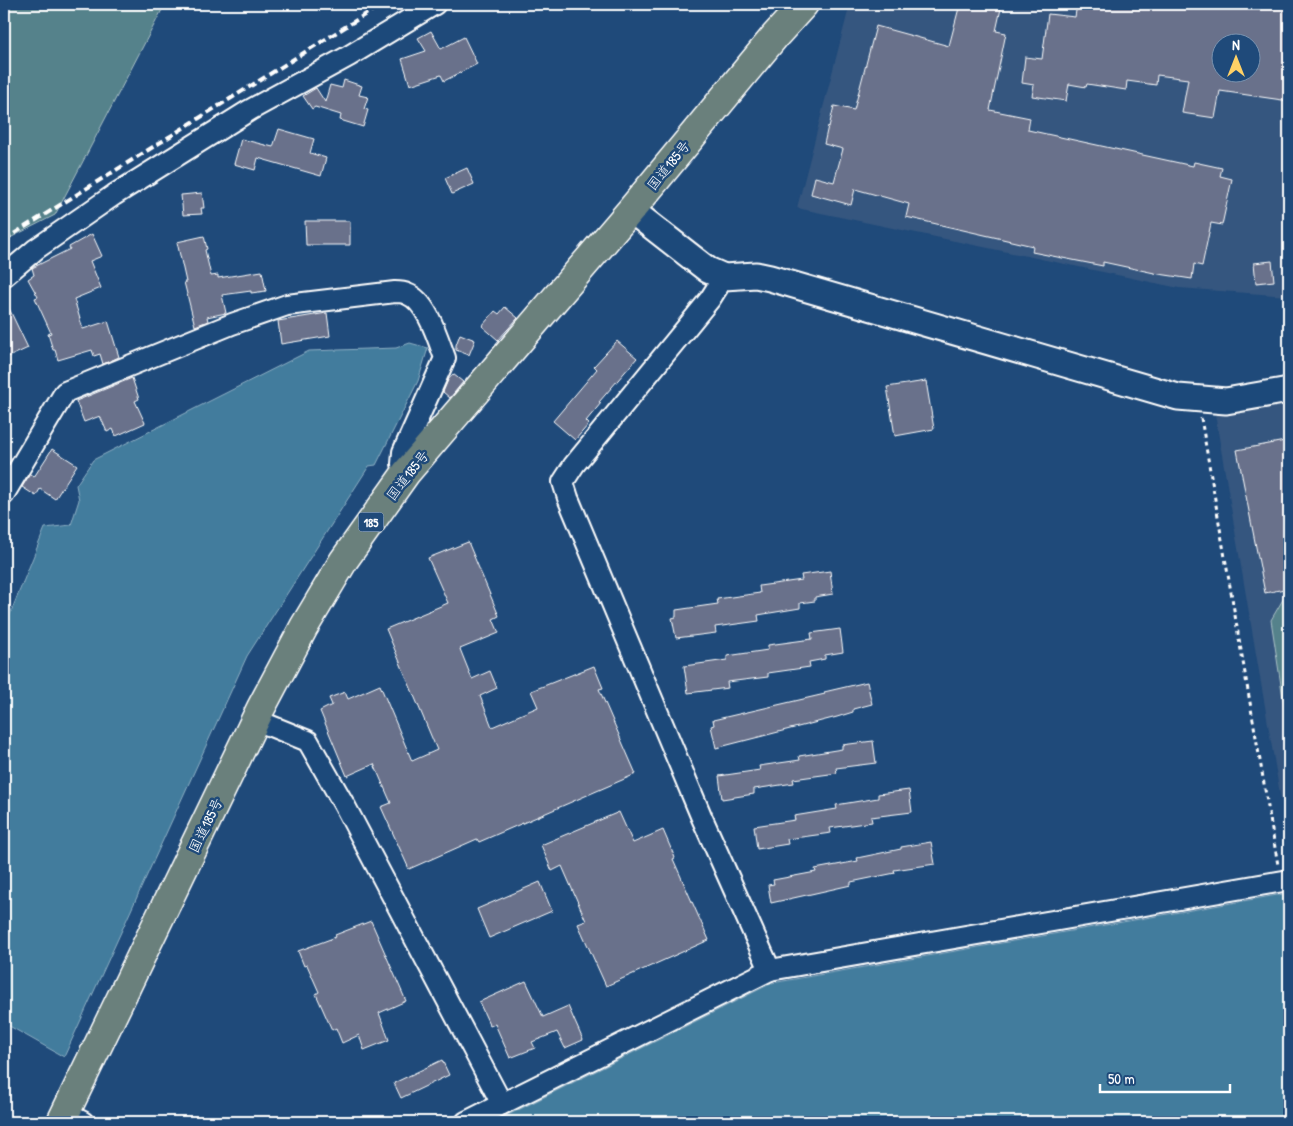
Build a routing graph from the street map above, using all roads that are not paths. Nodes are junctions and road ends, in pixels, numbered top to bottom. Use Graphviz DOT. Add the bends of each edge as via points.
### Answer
graph roads {
  1 [pos="435,4"];
  2 [pos="804,4"];
  3 [pos="631,210"];
  4 [pos="4,276"];
  5 [pos="724,277"];
  6 [pos="1289,390"];
  7 [pos="406,473"];
  8 [pos="4,494"];
  9 [pos="256,720"];
  10 [pos="1285,880"];
  11 [pos="770,970"];
  12 [pos="502,1104"];
  13 [pos="70,1119"];
  14 [pos="466,1122"];
  1 -- 4 [label="street" via="250,110 114,195 36,249"];
  2 -- 3 [label="highway, 国道185号 / 185"];
  3 -- 5 [label="street" via="708,270"];
  3 -- 7 [label="highway, 国道185号 / 185"];
  5 -- 6 [label="street" via="756,275 770,278 1178,397 1226,401"];
  5 -- 11 [label="street" via="710,299 563,482 702,818"];
  7 -- 8 [label="street" via="402,464 403,452 445,358 429,316 408,294 395,292 286,305 65,392"];
  7 -- 9 [label="highway, 国道185号 / 185" via="344,560 304,627"];
  9 -- 12 [label="street" via="308,740"];
  9 -- 13 [label="highway, 国道185号 / 185"];
  10 -- 11 [label="street"];
  11 -- 12 [label="street"];
  12 -- 14 [label="street"];
}
